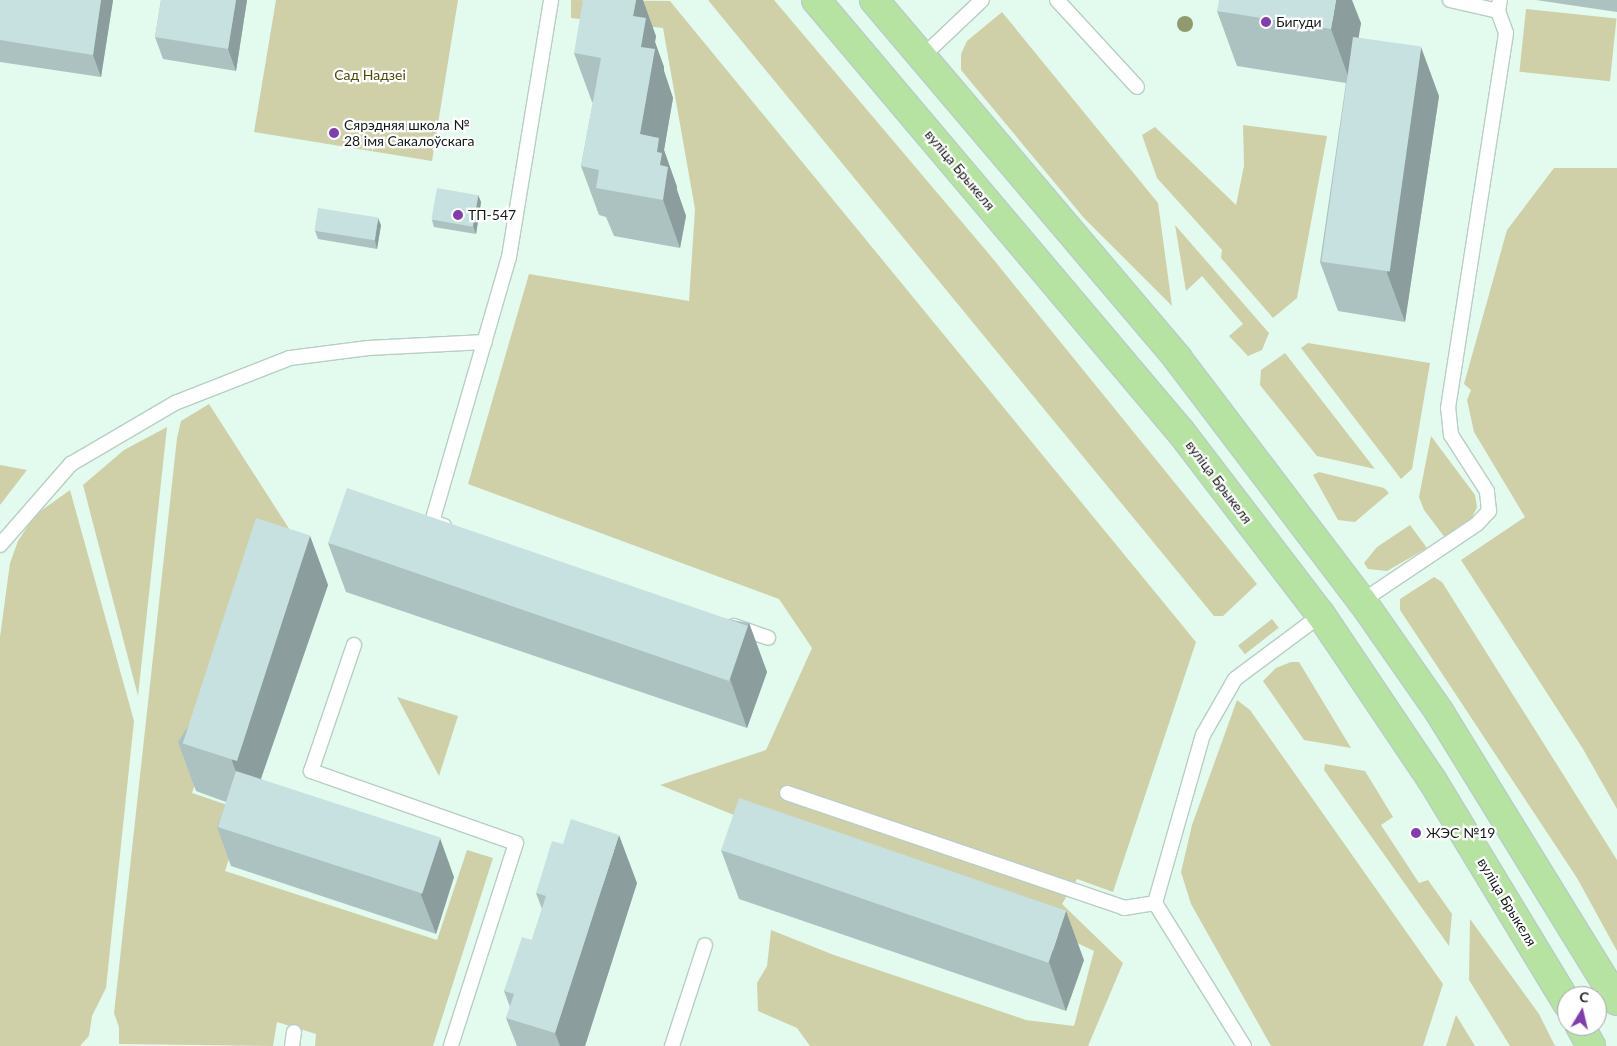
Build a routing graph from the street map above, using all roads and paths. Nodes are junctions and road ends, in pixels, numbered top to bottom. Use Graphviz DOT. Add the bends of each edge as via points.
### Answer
graph roads {
  1 [pos="552,0"];
  2 [pos="816,0"];
  3 [pos="874,0"];
  4 [pos="982,0"];
  5 [pos="1057,0"];
  6 [pos="1450,0"];
  7 [pos="1499,6"];
  8 [pos="923,56"];
  9 [pos="1137,87"];
  10 [pos="485,342"];
  11 [pos="460,532"];
  12 [pos="0,545"];
  13 [pos="1362,601"];
  14 [pos="1320,615"];
  15 [pos="718,621"];
  16 [pos="768,638"];
  17 [pos="354,645"];
  18 [pos="787,793"];
  19 [pos="1155,903"];
  20 [pos="705,945"];
  21 [pos="1557,986"];
  22 [pos="1617,1001"];
  23 [pos="451,1046"];
  24 [pos="672,1046"];
  25 [pos="1244,1046"];
  1 -- 10 [label="lane" via="509,257"];
  2 -- 14 [label="main road, вуліца Брыкеля" via="1181,432"];
  3 -- 8 [label="main road"];
  4 -- 8 [label="lane"];
  5 -- 9 [label="lane"];
  6 -- 7 [label="lane"];
  7 -- 13 [label="lane" via="1506,32 1448,408 1450,435 1487,491 1489,511 1478,524"];
  8 -- 13 [label="main road" via="1178,360"];
  10 -- 11 [label="lane" via="432,522"];
  10 -- 12 [label="lane" via="368,348 290,358 175,403 71,464"];
  13 -- 22 [label="main road" via="1440,712"];
  14 -- 19 [label="lane" via="1235,678 1203,736"];
  14 -- 21 [label="main road, вуліца Брыкеля" via="1432,780"];
  15 -- 16 [label="lane"];
  17 -- 23 [label="lane" via="311,771 516,843"];
  18 -- 19 [label="lane" via="1124,908"];
  19 -- 25 [label="lane"];
  20 -- 24 [label="lane"];
}
